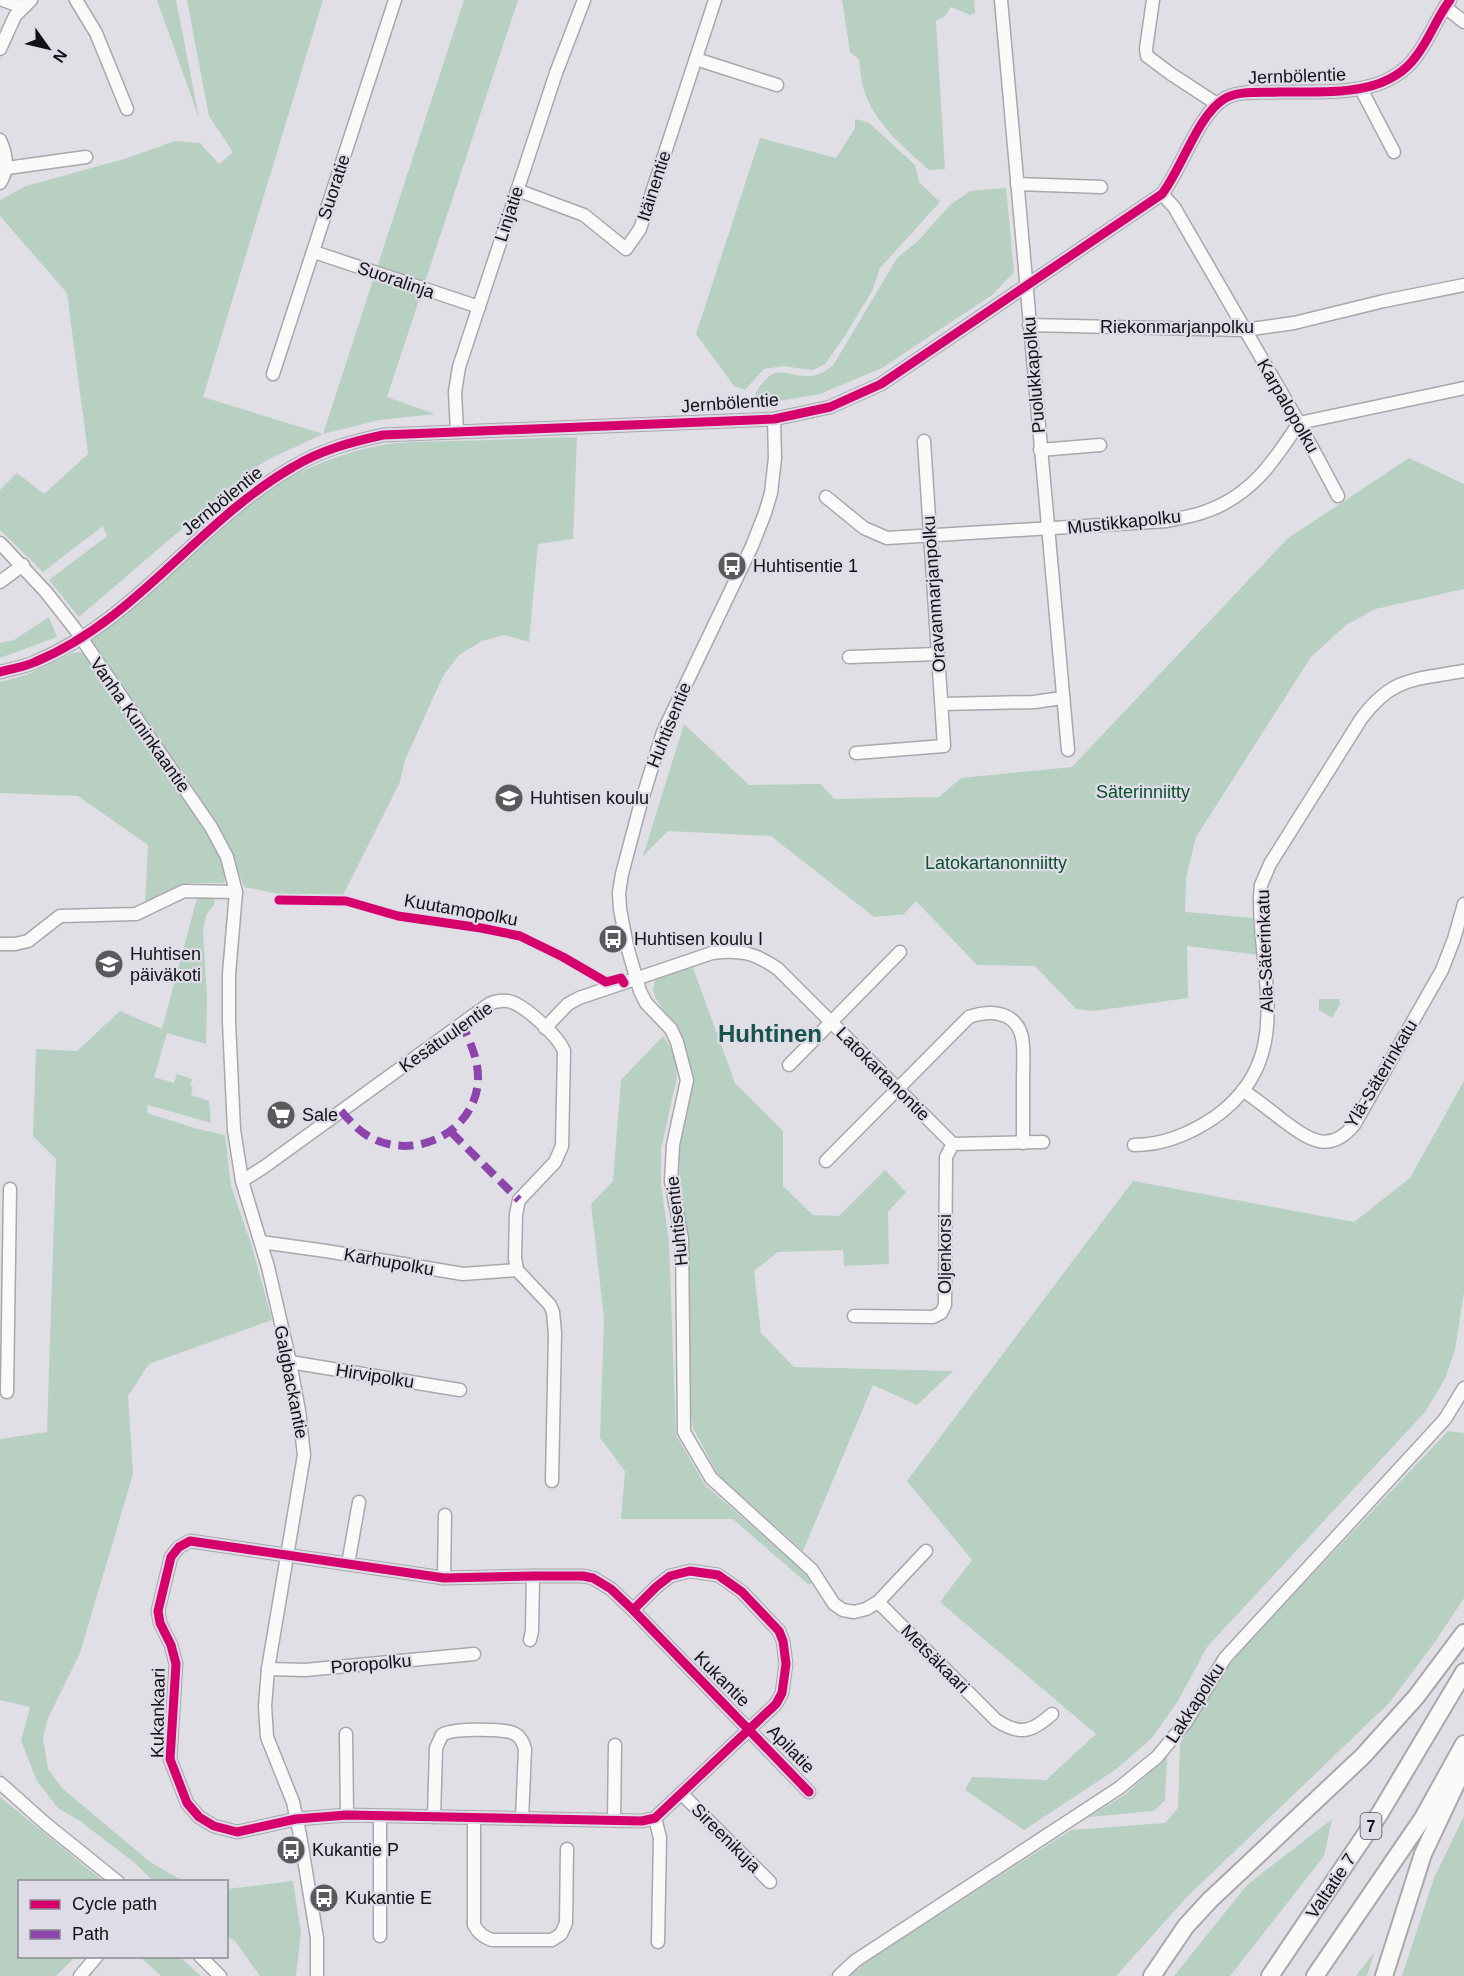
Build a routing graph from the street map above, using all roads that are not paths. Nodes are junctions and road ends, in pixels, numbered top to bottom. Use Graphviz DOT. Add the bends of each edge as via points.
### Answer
graph roads {
  1 [pos="3,0"];
  2 [pos="76,0"];
  3 [pos="395,0"];
  4 [pos="584,0"];
  5 [pos="715,0"];
  6 [pos="1001,0"];
  7 [pos="1153,0"];
  8 [pos="26,3"];
  9 [pos="1447,3"];
  10 [pos="1464,22"];
  11 [pos="0,50"];
  12 [pos="696,59"];
  13 [pos="777,86"];
  14 [pos="1361,89"];
  15 [pos="1217,104"];
  16 [pos="127,109"];
  17 [pos="0,140"];
  18 [pos="1394,152"];
  19 [pos="86,157"];
  20 [pos="7,168"];
  21 [pos="0,183"];
  22 [pos="1017,184"];
  23 [pos="1101,187"];
  24 [pos="517,190"];
  25 [pos="1162,194"];
  26 [pos="314,252"];
  27 [pos="1464,285"];
  28 [pos="1026,287"];
  29 [pos="479,307"];
  30 [pos="1029,325"];
  31 [pos="1244,330"];
  32 [pos="273,374"];
  33 [pos="1464,388"];
  34 [pos="774,419"];
  35 [pos="1299,423"];
  36 [pos="457,432"];
  37 [pos="924,441"];
  38 [pos="1100,444"];
  39 [pos="1040,450"];
  40 [pos="1338,496"];
  41 [pos="826,497"];
  42 [pos="1048,530"];
  43 [pos="931,537"];
  44 [pos="0,543"];
  45 [pos="23,565"];
  46 [pos="0,582"];
  47 [pos="80,639"];
  48 [pos="938,654"];
  49 [pos="849,657"];
  50 [pos="1464,670"];
  51 [pos="0,672"];
  52 [pos="1062,698"];
  53 [pos="942,704"];
  54 [pos="1068,750"];
  55 [pos="856,753"];
  56 [pos="236,892"];
  57 [pos="1464,904"];
  58 [pos="0,944"];
  59 [pos="900,952"];
  60 [pos="636,979"];
  61 [pos="832,1023"];
  62 [pos="545,1028"];
  63 [pos="789,1065"];
  64 [pos="897,1088"];
  65 [pos="1244,1090"];
  66 [pos="1043,1142"];
  67 [pos="1023,1143"];
  68 [pos="953,1144"];
  69 [pos="1134,1145"];
  70 [pos="826,1161"];
  71 [pos="242,1181"];
  72 [pos="10,1189"];
  73 [pos="261,1242"];
  74 [pos="517,1270"];
  75 [pos="4,1288"];
  76 [pos="854,1316"];
  77 [pos="290,1362"];
  78 [pos="1464,1388"];
  79 [pos="460,1390"];
  80 [pos="8,1392"];
  81 [pos="552,1481"];
  82 [pos="359,1502"];
  83 [pos="445,1515"];
  84 [pos="926,1551"];
  85 [pos="286,1556"];
  86 [pos="348,1564"];
  87 [pos="533,1576"];
  88 [pos="444,1578"];
  89 [pos="878,1602"];
  90 [pos="633,1611"];
  91 [pos="1464,1633"];
  92 [pos="530,1640"];
  93 [pos="474,1654"];
  94 [pos="268,1669"];
  95 [pos="1464,1672"];
  96 [pos="1052,1714"];
  97 [pos="749,1729"];
  98 [pos="346,1734"];
  99 [pos="1464,1744"];
  100 [pos="615,1745"];
  101 [pos="1464,1767"];
  102 [pos="0,1784"];
  103 [pos="809,1792"];
  104 [pos="682,1794"];
  105 [pos="347,1815"];
  106 [pos="380,1816"];
  107 [pos="434,1817"];
  108 [pos="655,1818"];
  109 [pos="296,1819"];
  110 [pos="474,1819"];
  111 [pos="522,1819"];
  112 [pos="614,1820"];
  113 [pos="567,1849"];
  114 [pos="117,1880"];
  115 [pos="770,1882"];
  116 [pos="380,1936"];
  117 [pos="658,1942"];
  118 [pos="95,1958"];
  119 [pos="202,1958"];
  120 [pos="80,1976"];
  121 [pos="220,1976"];
  122 [pos="317,1976"];
  123 [pos="839,1976"];
  124 [pos="1152,1976"];
  125 [pos="1270,1976"];
  126 [pos="1315,1976"];
  127 [pos="1384,1976"];
  1 -- 8 [label="street"];
  2 -- 16 [label="street" via="96,33"];
  3 -- 26 [label="street, Suoratie"];
  4 -- 24 [label="street, Linjatie"];
  5 -- 12 [label="street, Itäinentie"];
  6 -- 22 [label="street, Puolukkapolku"];
  7 -- 15 [label="street" via="1147,56"];
  8 -- 11 [label="street" via="10,24"];
  9 -- 10 [label="street"];
  9 -- 14 [label="street, Jernbölentie" via="1417,57 1386,81"];
  12 -- 13 [label="street"];
  12 -- 24 [label="street, Itäinentie" via="640,229 626,249 584,215"];
  14 -- 15 [label="street, Jernbölentie" via="1248,93 1226,97"];
  14 -- 18 [label="street"];
  15 -- 25 [label="street, Jernbölentie"];
  17 -- 20 [label="street"];
  19 -- 20 [label="street"];
  20 -- 21 [label="street"];
  22 -- 23 [label="street"];
  22 -- 28 [label="street, Puolukkapolku"];
  24 -- 29 [label="street, Linjatie"];
  25 -- 28 [label="street, Jernbölentie"];
  25 -- 31 [label="street, Karpalopolku" via="1174,207"];
  26 -- 29 [label="street, Suoralinja"];
  26 -- 32 [label="street, Suoratie"];
  27 -- 31 [label="street, Riekonmarjanpolku" via="1294,323"];
  28 -- 30 [label="street, Puolukkapolku"];
  28 -- 34 [label="street, Jernbölentie" via="881,384 830,407"];
  29 -- 36 [label="street, Linjatie" via="456,379"];
  30 -- 31 [label="street, Riekonmarjanpolku"];
  30 -- 39 [label="street, Puolukkapolku"];
  31 -- 35 [label="street, Karpalopolku"];
  33 -- 35 [label="street"];
  34 -- 36 [label="street, Jernbölentie"];
  34 -- 60 [label="street, Huhtisentie" via="775,458 765,513 663,732 622,874 620,909"];
  35 -- 40 [label="street, Karpalopolku"];
  35 -- 42 [label="street, Mustikkapolku" via="1270,466 1244,492 1208,511 1167,521"];
  36 -- 47 [label="street, Jernbölentie" via="382,435 335,446 293,466 246,498 122,610"];
  37 -- 43 [label="street, Oravanmarjanpolku"];
  38 -- 39 [label="street"];
  39 -- 42 [label="street, Puolukkapolku"];
  41 -- 43 [label="street, Mustikkapolku" via="877,535"];
  42 -- 43 [label="street, Mustikkapolku"];
  42 -- 52 [label="street, Puolukkapolku"];
  43 -- 48 [label="street, Oravanmarjanpolku"];
  44 -- 45 [label="street, Vanha Kuninkaantie"];
  45 -- 46 [label="street"];
  45 -- 47 [label="street, Vanha Kuninkaantie"];
  47 -- 51 [label="street, Jernbölentie" via="34,663"];
  47 -- 56 [label="street, Vanha Kuninkaantie" via="211,827 228,858"];
  48 -- 49 [label="street"];
  48 -- 53 [label="street, Oravanmarjanpolku"];
  50 -- 65 [label="street, Ala-Säterinkatu" via="1400,684 1379,697 1361,719 1270,864 1260,897 1267,1035"];
  52 -- 53 [label="street"];
  52 -- 54 [label="street, Puolukkapolku"];
  53 -- 55 [label="street, Oravanmarjanpolku" via="944,747"];
  56 -- 58 [label="street" via="184,891 130,915 60,916 28,941"];
  56 -- 71 [label="street, Galgbackantie" via="229,1022 234,1130"];
  57 -- 65 [label="street, Ylä-Säterinkatu" via="1436,984 1344,1136 1327,1142 1311,1140"];
  59 -- 61 [label="street"];
  60 -- 61 [label="street, Latokartanontie" via="712,953 747,953 778,969"];
  60 -- 62 [label="street, Latokartanontie" via="579,998"];
  60 -- 89 [label="street, Huhtisentie" via="646,1003 671,1029 687,1080 673,1145 671,1181 682,1239 684,1432 711,1478 812,1570 837,1607 854,1612"];
  61 -- 63 [label="street"];
  61 -- 64 [label="street, Latokartanontie"];
  62 -- 71 [label="street, Kesätuulentie" via="513,1003 502,1000 489,1004"];
  62 -- 74 [label="street, Kesätuulentie" via="564,1051 562,1146 555,1162 519,1200"];
  64 -- 67 [label="street" via="969,1017 984,1011 999,1013 1017,1027 1023,1043"];
  64 -- 68 [label="street, Latokartanontie"];
  64 -- 70 [label="street"];
  65 -- 69 [label="street, Ala-Säterinkatu" via="1227,1108 1194,1130 1167,1142"];
  66 -- 67 [label="street"];
  67 -- 68 [label="street"];
  68 -- 76 [label="street, Oljenkorsi" via="945,1157 945,1305 941,1313 933,1317"];
  71 -- 73 [label="street, Galgbackantie"];
  72 -- 75 [label="street"];
  73 -- 74 [label="street, Karhupolku" via="463,1274"];
  73 -- 77 [label="street, Galgbackantie"];
  74 -- 81 [label="street" via="553,1312"];
  75 -- 80 [label="street"];
  77 -- 79 [label="street, Hirvipolku"];
  77 -- 85 [label="street, Galgbackantie" via="304,1455"];
  78 -- 123 [label="street, Lakkapolku" via="1445,1419 1225,1658 1186,1722 1157,1757 1119,1788 855,1961"];
  82 -- 86 [label="street"];
  83 -- 88 [label="street"];
  84 -- 89 [label="street"];
  85 -- 86 [label="street, Kukantie"];
  85 -- 94 [label="street, Galgbackantie"];
  85 -- 109 [label="street, Kukankaari" via="190,1541 171,1557 158,1611 176,1664 170,1760 188,1803 199,1818 237,1832"];
  86 -- 88 [label="street, Kukantie"];
  87 -- 88 [label="street, Kukantie"];
  87 -- 90 [label="street, Kukantie" via="593,1578"];
  87 -- 92 [label="street"];
  89 -- 96 [label="street, Metsäkaari" via="1008,1729 1029,1730"];
  90 -- 97 [label="street, Kukantie"];
  90 -- 97 [label="street" via="670,1576 690,1571 718,1575 756,1606 779,1631 786,1664 782,1693 776,1704"];
  91 -- 124 [label="highway" via="1416,1697 1363,1756 1186,1926"];
  93 -- 94 [label="street, Poropolku" via="304,1670"];
  94 -- 109 [label="street, Galgbackantie" via="267,1737"];
  95 -- 125 [label="highway, Valtatie 7 / 7" via="1380,1813"];
  97 -- 103 [label="street, Apilatie"];
  97 -- 104 [label="street, Kukantie"];
  98 -- 105 [label="street"];
  99 -- 126 [label="highway, Valtatie 7 / 7" via="1423,1818"];
  100 -- 112 [label="street"];
  101 -- 127 [label="highway" via="1423,1854"];
  102 -- 114 [label="street"];
  104 -- 108 [label="street, Kukantie"];
  104 -- 115 [label="street, Sireenikuja"];
  105 -- 106 [label="street"];
  105 -- 109 [label="street"];
  106 -- 107 [label="street"];
  106 -- 116 [label="street"];
  107 -- 110 [label="street"];
  107 -- 111 [label="street" via="436,1748 442,1735 454,1730 511,1732 523,1742"];
  108 -- 112 [label="street"];
  108 -- 117 [label="street" via="660,1838"];
  109 -- 122 [label="street, Galgbackantie" via="317,1938"];
  110 -- 111 [label="street"];
  110 -- 113 [label="street" via="474,1925 492,1940 552,1940 561,1934 566,1923"];
  111 -- 112 [label="street"];
  118 -- 120 [label="street"];
  119 -- 121 [label="street"];
}
